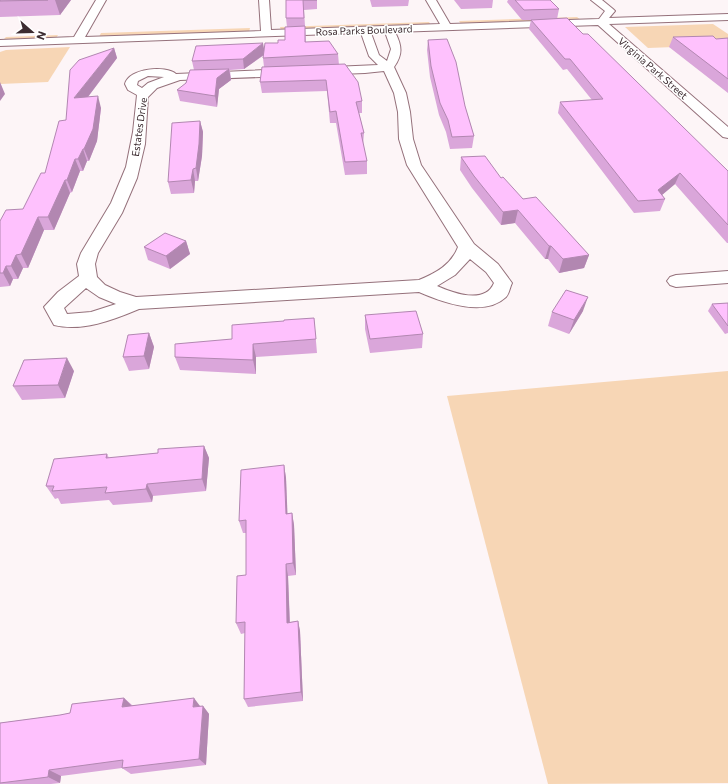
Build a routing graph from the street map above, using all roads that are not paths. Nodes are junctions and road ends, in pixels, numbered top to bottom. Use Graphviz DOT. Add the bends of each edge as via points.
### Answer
graph roads {
  1 [pos="101,0"];
  2 [pos="264,0"];
  3 [pos="431,0"];
  4 [pos="596,0"];
  5 [pos="728,7"];
  6 [pos="610,11"];
  7 [pos="728,17"];
  8 [pos="442,18"];
  9 [pos="601,22"];
  10 [pos="447,27"];
  11 [pos="266,29"];
  12 [pos="388,29"];
  13 [pos="83,30"];
  14 [pos="365,30"];
  15 [pos="15,32"];
  16 [pos="30,32"];
  17 [pos="0,33"];
  18 [pos="77,40"];
  19 [pos="0,43"];
  20 [pos="388,67"];
  21 [pos="728,134"];
  22 [pos="466,247"];
  23 [pos="728,277"];
  24 [pos="88,278"];
  25 [pos="676,281"];
  26 [pos="422,286"];
  27 [pos="136,304"];
  1 -- 13 [label="street"];
  2 -- 11 [label="street"];
  3 -- 8 [label="street"];
  4 -- 6 [label="street"];
  5 -- 6 [label="street, Rosa Parks Boulevard"];
  6 -- 8 [label="street, Rosa Parks Boulevard"];
  6 -- 9 [label="street"];
  7 -- 9 [label="street, Rosa Parks Boulevard"];
  8 -- 10 [label="street"];
  8 -- 11 [label="street, Rosa Parks Boulevard"];
  9 -- 10 [label="street, Rosa Parks Boulevard"];
  9 -- 21 [label="street, Virginia Park Street"];
  10 -- 12 [label="street, Rosa Parks Boulevard"];
  11 -- 13 [label="street, Rosa Parks Boulevard"];
  11 -- 14 [label="street, Rosa Parks Boulevard"];
  11 -- 18 [label="street, Rosa Parks Boulevard"];
  12 -- 14 [label="street, Rosa Parks Boulevard"];
  12 -- 20 [label="street" via="396,45 396,57"];
  13 -- 16 [label="street, Rosa Parks Boulevard"];
  13 -- 18 [label="street"];
  14 -- 20 [label="street" via="374,56"];
  15 -- 17 [label="street"];
  18 -- 19 [label="street, Rosa Parks Boulevard"];
  20 -- 22 [label="street" via="400,93 406,139 414,165"];
  20 -- 24 [label="street, Estates Drive" via="180,77 156,84 143,93 141,130 133,169 117,207 86,262"];
  22 -- 26 [label="street" via="464,256 456,268"];
  22 -- 26 [label="street" via="492,268 502,283 499,293 486,301 466,301 442,295"];
  23 -- 25 [label="street"];
  24 -- 27 [label="street" via="95,287 110,296"];
  24 -- 27 [label="street" via="54,307 61,320 78,321 106,316"];
  26 -- 27 [label="street"];
}
